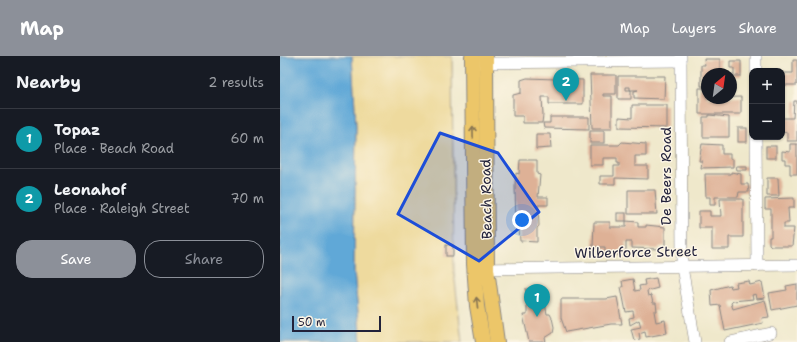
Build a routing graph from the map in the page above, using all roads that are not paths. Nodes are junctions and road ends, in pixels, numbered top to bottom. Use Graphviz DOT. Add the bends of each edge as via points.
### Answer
graph roads {
  1 [pos="756,56"];
  2 [pos="681,58"];
  3 [pos="472,59"];
  4 [pos="486,59"];
  5 [pos="756,68"];
  6 [pos="756,140"];
  7 [pos="797,265"];
  8 [pos="757,266"];
  9 [pos="682,267"];
  10 [pos="481,269"];
  11 [pos="771,334"];
  12 [pos="483,342"];
  13 [pos="497,342"];
  14 [pos="695,342"];
  15 [pos="730,342"];
  1 -- 5 [label="street"];
  2 -- 4 [label="street"];
  2 -- 9 [label="street, De Beers Road"];
  3 -- 4 [label="street"];
  10 -- 3 [label="main road, Beach Road, one-way"];
  4 -- 10 [label="main road, Beach Road"];
  6 -- 8 [label="street"];
  7 -- 8 [label="street, Wilberforce Street"];
  8 -- 9 [label="street, Wilberforce Street"];
  9 -- 10 [label="street, Wilberforce Street"];
  9 -- 14 [label="street, De Beers Road"];
  12 -- 10 [label="main road, Beach Road, one-way"];
  10 -- 13 [label="main road, Beach Road"];
  11 -- 15 [label="street"];
}
